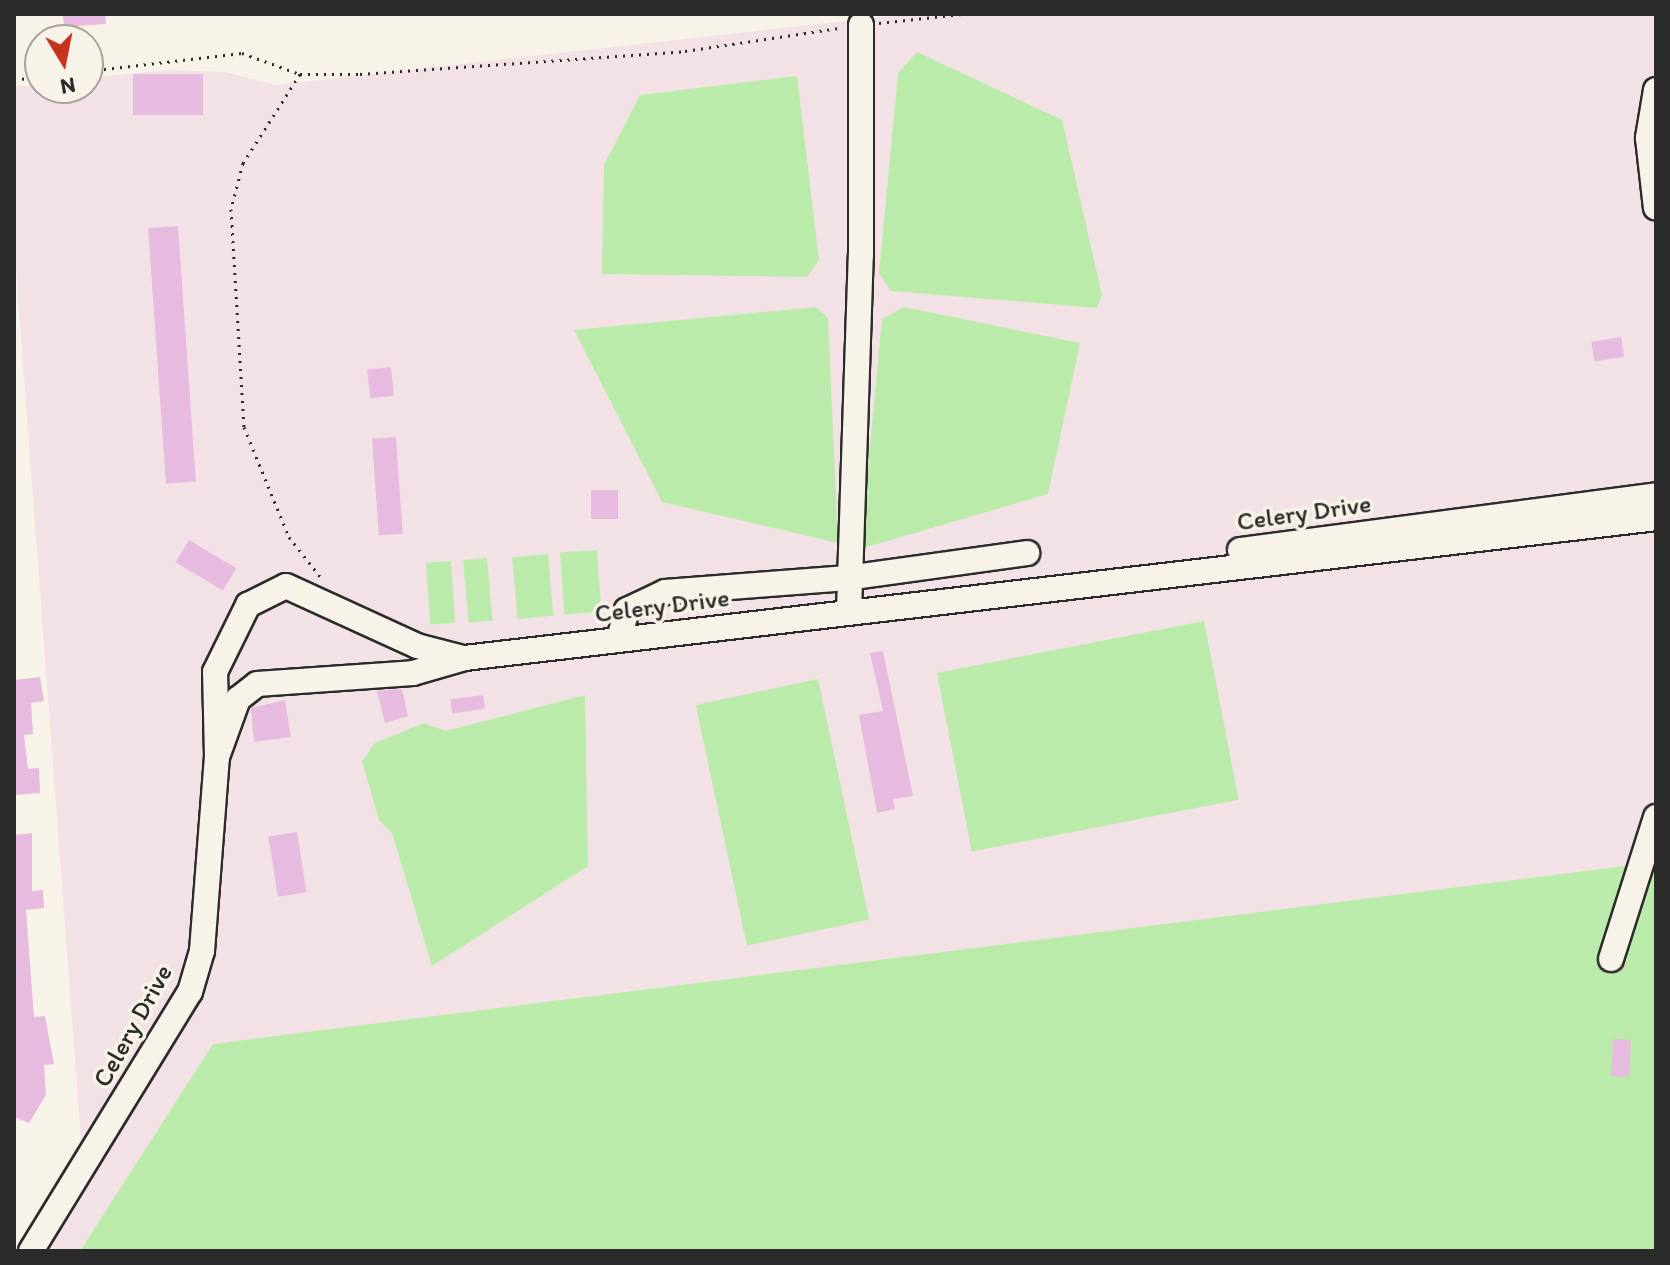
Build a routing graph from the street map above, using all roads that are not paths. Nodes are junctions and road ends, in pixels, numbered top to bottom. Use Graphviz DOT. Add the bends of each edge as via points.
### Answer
graph roads {
  1 [pos="861,25"];
  2 [pos="1656,90"];
  3 [pos="1656,208"];
  4 [pos="1656,495"];
  5 [pos="1656,518"];
  6 [pos="1027,553"];
  7 [pos="847,578"];
  8 [pos="962,597"];
  9 [pos="849,611"];
  10 [pos="619,639"];
  11 [pos="465,658"];
  12 [pos="217,757"];
  13 [pos="1656,817"];
  14 [pos="1611,959"];
  15 [pos="31,1251"];
  1 -- 7 [label="street" via="861,255"];
  2 -- 3 [label="street" via="1648,162"];
  4 -- 8 [label="street, Celery Drive" via="1215,554"];
  5 -- 8 [label="street, Celery Drive"];
  6 -- 7 [label="street"];
  7 -- 9 [label="street"];
  7 -- 10 [label="street" via="665,592 627,610"];
  8 -- 9 [label="street, Celery Drive"];
  9 -- 10 [label="street, Celery Drive"];
  10 -- 11 [label="street, Celery Drive"];
  11 -- 12 [label="street, Celery Drive" via="413,673 257,684 238,699"];
  11 -- 12 [label="street, Celery Drive" via="417,646 305,591 270,590 248,605 215,672"];
  12 -- 15 [label="street, Celery Drive" via="202,951 190,992"];
  13 -- 14 [label="street"];
}
